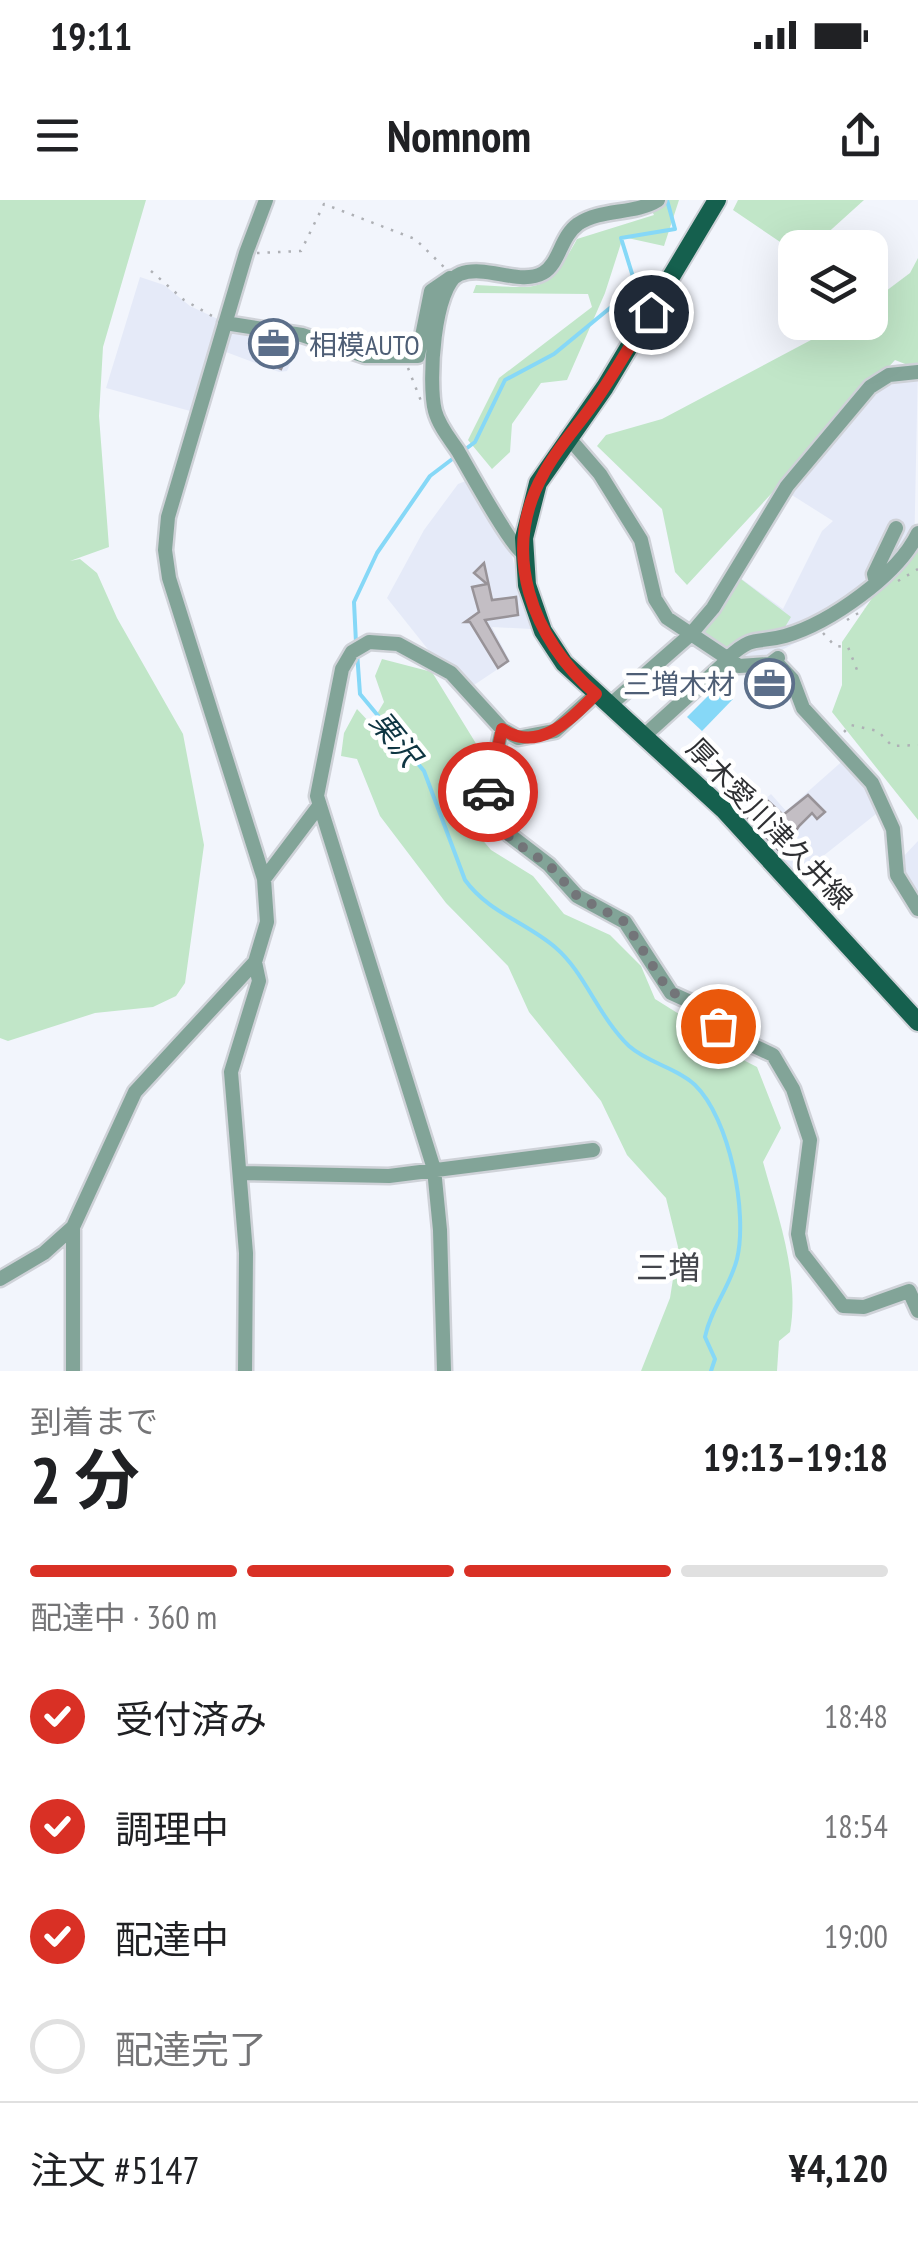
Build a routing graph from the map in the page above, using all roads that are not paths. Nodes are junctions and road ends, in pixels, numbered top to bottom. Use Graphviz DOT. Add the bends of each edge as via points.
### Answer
graph roads {
  1 [pos="266,200"];
  2 [pos="658,200"];
  3 [pos="711,204"];
  4 [pos="453,277"];
  5 [pos="225,322"];
  6 [pos="918,372"];
  7 [pos="568,437"];
  8 [pos="896,528"];
  9 [pos="918,533"];
  10 [pos="523,553"];
  11 [pos="876,582"];
  12 [pos="690,635"];
  13 [pos="729,657"];
  14 [pos="603,700"];
  15 [pos="502,729"];
  16 [pos="645,735"];
  17 [pos="319,806"];
  18 [pos="264,879"];
  19 [pos="918,909"];
  20 [pos="255,962"];
  21 [pos="918,1022"];
  22 [pos="593,1150"];
  23 [pos="434,1169"];
  24 [pos="240,1174"];
  25 [pos="72,1228"];
  26 [pos="0,1279"];
  27 [pos="918,1311"];
  28 [pos="73,1371"];
  29 [pos="246,1371"];
  30 [pos="444,1371"];
  1 -- 5 [label="street"];
  2 -- 4 [label="street" via="582,222 539,275 474,270"];
  3 -- 7 [label="main road, 厚木愛川津久井線"];
  4 -- 5 [label="street" via="432,291 418,356 365,356 302,335"];
  4 -- 10 [label="street" via="439,312 435,409 512,548"];
  5 -- 18 [label="street" via="168,517 166,563"];
  6 -- 12 [label="street" via="878,380 811,454 720,600"];
  7 -- 10 [label="main road, 厚木愛川津久井線" via="533,497"];
  7 -- 12 [label="street" via="641,540 661,610"];
  8 -- 11 [label="street"];
  9 -- 11 [label="street"];
  10 -- 14 [label="main road, 厚木愛川津久井線" via="543,632 564,664"];
  11 -- 13 [label="street" via="853,601 749,640"];
  12 -- 13 [label="street"];
  12 -- 14 [label="street"];
  13 -- 16 [label="street"];
  13 -- 19 [label="street" via="739,666 777,660 803,708 872,783 892,823 897,875"];
  14 -- 15 [label="street" via="556,731 523,738"];
  14 -- 16 [label="main road, 厚木愛川津久井線"];
  15 -- 17 [label="street" via="445,669 390,641 356,649 340,678 317,787"];
  15 -- 27 [label="street" via="486,803 489,819 584,902 625,922 671,992 708,1010 726,1032 773,1055 810,1140 798,1234 802,1253 843,1306 864,1307 909,1291"];
  16 -- 21 [label="main road, 厚木愛川津久井線" via="746,833"];
  17 -- 18 [label="street"];
  17 -- 23 [label="street"];
  18 -- 20 [label="street" via="266,922"];
  20 -- 24 [label="street" via="259,981 231,1072"];
  20 -- 25 [label="street" via="135,1092"];
  22 -- 23 [label="street"];
  23 -- 24 [label="street" via="389,1176"];
  23 -- 30 [label="street"];
  24 -- 29 [label="street"];
  25 -- 26 [label="street"];
  25 -- 28 [label="street"];
}
